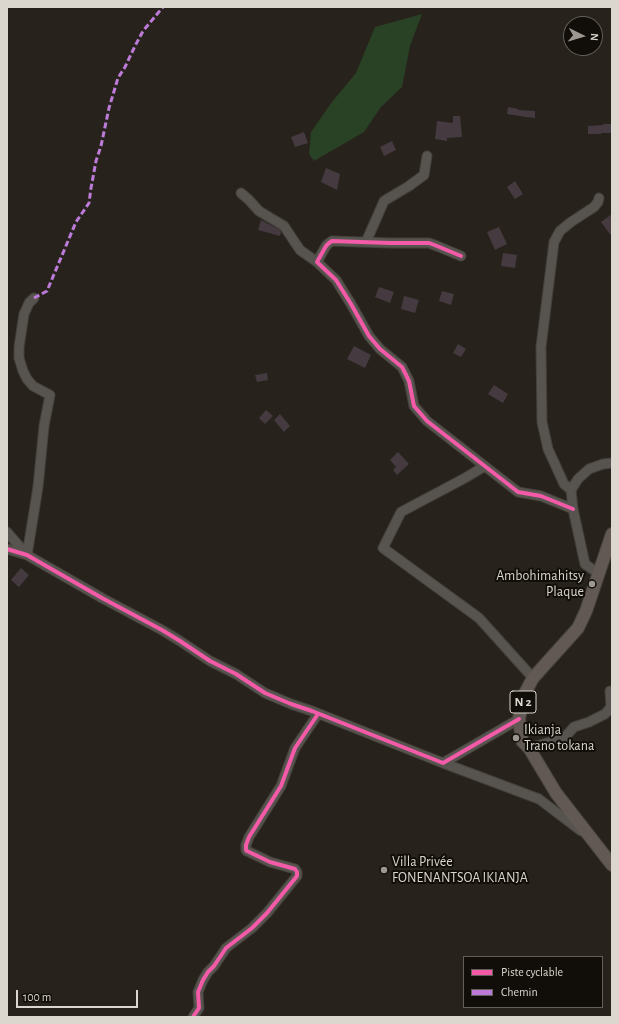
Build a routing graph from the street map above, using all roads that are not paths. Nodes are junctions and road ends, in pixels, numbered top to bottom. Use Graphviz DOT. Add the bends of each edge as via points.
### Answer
graph roads {
  1 [pos="427,156"];
  2 [pos="241,193"];
  3 [pos="599,198"];
  4 [pos="366,242"];
  5 [pos="461,256"];
  6 [pos="317,262"];
  7 [pos="34,298"];
  8 [pos="612,463"];
  9 [pos="485,466"];
  10 [pos="571,490"];
  11 [pos="573,509"];
  12 [pos="7,532"];
  13 [pos="612,534"];
  14 [pos="7,549"];
  15 [pos="27,555"];
  16 [pos="599,574"];
  17 [pos="533,678"];
  18 [pos="612,691"];
  19 [pos="318,714"];
  20 [pos="519,719"];
  21 [pos="529,748"];
  22 [pos="443,763"];
  23 [pos="591,838"];
  24 [pos="612,865"];
  25 [pos="193,1017"];
  1 -- 4 [label="street" via="424,175 384,201"];
  2 -- 6 [label="street" via="259,211 284,226 300,250"];
  3 -- 10 [label="street" via="594,207 560,231 554,242 541,347 542,422 548,448 564,484"];
  4 -- 5 [label="street" via="429,243"];
  4 -- 6 [label="street" via="332,241 328,243"];
  6 -- 9 [label="street" via="336,280 369,336 402,367 409,381 414,406 427,421"];
  7 -- 15 [label="street" via="24,314 19,358 27,379 33,386 50,396"];
  8 -- 10 [label="street" via="589,470 578,479"];
  9 -- 11 [label="street" via="518,492 541,496"];
  9 -- 17 [label="street" via="401,512 383,548 479,618"];
  10 -- 11 [label="street"];
  11 -- 16 [label="street" via="585,564"];
  12 -- 15 [label="street"];
  13 -- 16 [label="main road, N 2"];
  14 -- 15 [label="street"];
  15 -- 19 [label="street" via="162,630 265,693"];
  16 -- 17 [label="main road, N 2" via="578,628"];
  17 -- 20 [label="main road, N 2" via="524,695"];
  18 -- 21 [label="street" via="611,707 605,714 574,727 564,738"];
  19 -- 22 [label="street"];
  19 -- 25 [label="street" via="295,748 282,786 246,845 247,851 270,862 295,869 297,876 267,913 226,948 203,980 198,992 199,1008"];
  20 -- 21 [label="main road, N 2" via="522,741"];
  20 -- 22 [label="street"];
  21 -- 23 [label="main road, N 2" via="556,794"];
  22 -- 23 [label="street" via="539,799"];
  23 -- 24 [label="main road, N 2"];
}
